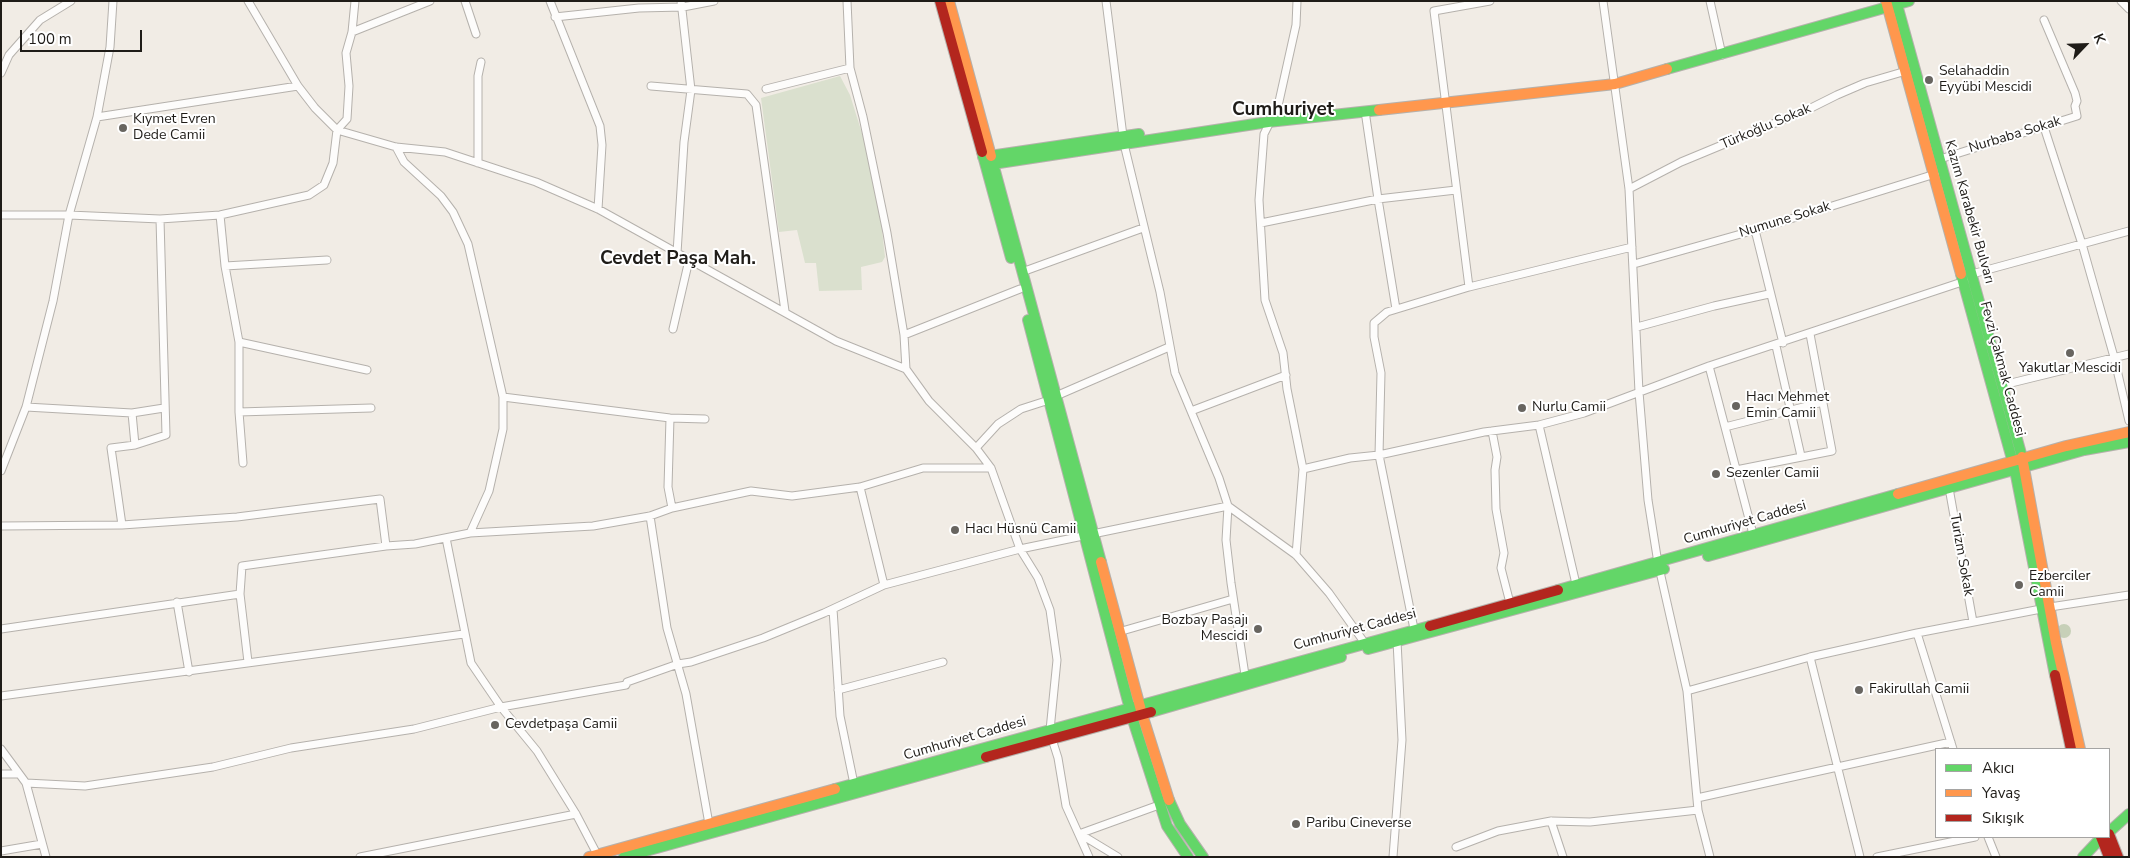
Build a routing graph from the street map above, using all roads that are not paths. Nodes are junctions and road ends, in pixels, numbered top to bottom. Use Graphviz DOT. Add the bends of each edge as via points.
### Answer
graph roads {
  1 [pos="71,1"];
  2 [pos="113,1"];
  3 [pos="248,1"];
  4 [pos="355,1"];
  5 [pos="430,1"];
  6 [pos="465,1"];
  7 [pos="550,1"];
  8 [pos="714,1"];
  9 [pos="847,1"];
  10 [pos="940,1"];
  11 [pos="949,1"];
  12 [pos="1106,1"];
  13 [pos="1297,1"];
  14 [pos="1490,1"];
  15 [pos="1603,1"];
  16 [pos="1710,1"];
  17 [pos="1909,1"];
  18 [pos="2120,1"];
  19 [pos="1892,3"];
  20 [pos="682,4"];
  21 [pos="2129,9"];
  22 [pos="556,17"];
  23 [pos="2044,20"];
  24 [pos="352,32"];
  25 [pos="476,34"];
  26 [pos="1722,52"];
  27 [pos="10,55"];
  28 [pos="1,57"];
  29 [pos="481,62"];
  30 [pos="850,68"];
  31 [pos="1906,71"];
  32 [pos="1,73"];
  33 [pos="1615,81"];
  34 [pos="298,86"];
  35 [pos="651,86"];
  36 [pos="766,89"];
  37 [pos="691,90"];
  38 [pos="1444,99"];
  39 [pos="1364,111"];
  40 [pos="97,117"];
  41 [pos="1270,119"];
  42 [pos="2044,127"];
  43 [pos="337,130"];
  44 [pos="1123,140"];
  45 [pos="396,147"];
  46 [pos="1940,159"];
  47 [pos="989,160"];
  48 [pos="478,163"];
  49 [pos="1935,174"];
  50 [pos="1629,189"];
  51 [pos="1456,190"];
  52 [pos="1378,199"];
  53 [pos="598,209"];
  54 [pos="1,215"];
  55 [pos="69,215"];
  56 [pos="220,216"];
  57 [pos="160,219"];
  58 [pos="1261,223"];
  59 [pos="1143,228"];
  60 [pos="1755,230"];
  61 [pos="2129,231"];
  62 [pos="2082,244"];
  63 [pos="1632,247"];
  64 [pos="677,253"];
  65 [pos="327,260"];
  66 [pos="689,260"];
  67 [pos="1634,264"];
  68 [pos="225,266"];
  69 [pos="1022,272"];
  70 [pos="1968,278"];
  71 [pos="1469,287"];
  72 [pos="1020,290"];
  73 [pos="1770,294"];
  74 [pos="1396,309"];
  75 [pos="785,311"];
  76 [pos="1637,328"];
  77 [pos="673,329"];
  78 [pos="1810,334"];
  79 [pos="904,335"];
  80 [pos="239,342"];
  81 [pos="1780,344"];
  82 [pos="1169,347"];
  83 [pos="2129,354"];
  84 [pos="2114,357"];
  85 [pos="1709,366"];
  86 [pos="906,369"];
  87 [pos="367,370"];
  88 [pos="1286,375"];
  89 [pos="2003,386"];
  90 [pos="1639,392"];
  91 [pos="503,397"];
  92 [pos="1052,398"];
  93 [pos="1823,402"];
  94 [pos="26,406"];
  95 [pos="164,408"];
  96 [pos="371,408"];
  97 [pos="1791,410"];
  98 [pos="1191,411"];
  99 [pos="239,412"];
  100 [pos="132,413"];
  101 [pos="670,418"];
  102 [pos="705,419"];
  103 [pos="2129,421"];
  104 [pos="1539,425"];
  105 [pos="1725,426"];
  106 [pos="1492,431"];
  107 [pos="2129,432"];
  108 [pos="2129,442"];
  109 [pos="135,445"];
  110 [pos="976,448"];
  111 [pos="1379,455"];
  112 [pos="1801,456"];
  113 [pos="243,463"];
  114 [pos="2019,464"];
  115 [pos="991,468"];
  116 [pos="1303,469"];
  117 [pos="1736,470"];
  118 [pos="1,471"];
  119 [pos="860,487"];
  120 [pos="1949,488"];
  121 [pos="1228,506"];
  122 [pos="672,508"];
  123 [pos="650,516"];
  124 [pos="122,525"];
  125 [pos="1,526"];
  126 [pos="470,533"];
  127 [pos="1090,534"];
  128 [pos="1753,534"];
  129 [pos="446,538"];
  130 [pos="386,546"];
  131 [pos="1020,548"];
  132 [pos="1296,555"];
  133 [pos="1659,567"];
  134 [pos="1576,584"];
  135 [pos="884,585"];
  136 [pos="240,594"];
  137 [pos="2129,595"];
  138 [pos="1233,599"];
  139 [pos="177,602"];
  140 [pos="1510,603"];
  141 [pos="2045,608"];
  142 [pos="833,609"];
  143 [pos="1973,622"];
  144 [pos="1414,628"];
  145 [pos="1,629"];
  146 [pos="1122,631"];
  147 [pos="1917,633"];
  148 [pos="464,634"];
  149 [pos="1397,641"];
  150 [pos="1364,642"];
  151 [pos="1810,658"];
  152 [pos="248,662"];
  153 [pos="943,662"];
  154 [pos="678,664"];
  155 [pos="189,672"];
  156 [pos="1245,675"];
  157 [pos="838,690"];
  158 [pos="1686,691"];
  159 [pos="1,696"];
  160 [pos="501,707"];
  161 [pos="1136,711"];
  162 [pos="1051,734"];
  163 [pos="1952,746"];
  164 [pos="2071,748"];
  165 [pos="2080,748"];
  166 [pos="1,749"];
  167 [pos="1935,749"];
  168 [pos="1838,767"];
  169 [pos="1,774"];
  170 [pos="18,774"];
  171 [pos="26,783"];
  172 [pos="854,784"];
  173 [pos="1697,798"];
  174 [pos="1159,805"];
  175 [pos="1698,810"];
  176 [pos="576,814"];
  177 [pos="2129,814"];
  178 [pos="1551,821"];
  179 [pos="709,824"];
  180 [pos="2110,831"];
  181 [pos="1079,834"];
  182 [pos="1970,838"];
  183 [pos="1988,838"];
  184 [pos="2102,838"];
  185 [pos="2106,838"];
  186 [pos="2107,838"];
  187 [pos="42,844"];
  188 [pos="1456,847"];
  189 [pos="1,851"];
  190 [pos="595,856"];
  191 [pos="1885,856"];
  192 [pos="46,857"];
  193 [pos="360,857"];
  194 [pos="624,857"];
  195 [pos="1089,857"];
  196 [pos="1118,857"];
  197 [pos="1188,857"];
  198 [pos="1204,857"];
  199 [pos="1393,857"];
  200 [pos="1563,857"];
  201 [pos="1710,857"];
  202 [pos="1860,857"];
  203 [pos="1877,857"];
  204 [pos="1996,857"];
  205 [pos="2083,857"];
  206 [pos="2109,857"];
  207 [pos="2118,857"];
  1 -- 27 [label="street" via="40,20"];
  2 -- 40 [label="street" via="110,47"];
  3 -- 34 [label="street"];
  4 -- 24 [label="street"];
  5 -- 24 [label="street"];
  6 -- 25 [label="street"];
  7 -- 22 [label="street"];
  8 -- 20 [label="street"];
  9 -- 30 [label="street"];
  10 -- 47 [label="main road"];
  11 -- 47 [label="main road"];
  12 -- 44 [label="street"];
  13 -- 41 [label="street" via="1296,25 1278,106"];
  14 -- 38 [label="street" via="1434,11"];
  15 -- 33 [label="street"];
  16 -- 26 [label="street"];
  17 -- 19 [label="main road"];
  18 -- 21 [label="street"];
  19 -- 26 [label="main road"];
  19 -- 31 [label="main road, Fevzi Çakmak Caddesi"];
  19 -- 46 [label="main road, Kazım Karabekir Bulvarı"];
  20 -- 22 [label="street"];
  20 -- 37 [label="street"];
  22 -- 53 [label="street" via="600,126"];
  23 -- 42 [label="street, Nurbaba Sokak" via="2078,101 2075,106 2077,116"];
  24 -- 43 [label="street" via="346,53 347,119"];
  26 -- 33 [label="main road"];
  27 -- 28 [label="street"];
  27 -- 32 [label="street"];
  29 -- 48 [label="street" via="478,76"];
  30 -- 36 [label="street"];
  30 -- 79 [label="street" via="887,233"];
  31 -- 49 [label="main road, Fevzi Çakmak Caddesi"];
  31 -- 50 [label="street, Türkoğlu Sokak" via="1865,83 1681,162"];
  33 -- 38 [label="main road"];
  33 -- 50 [label="street"];
  34 -- 40 [label="street"];
  34 -- 43 [label="street"];
  35 -- 37 [label="street"];
  37 -- 64 [label="street" via="684,142"];
  37 -- 75 [label="street" via="747,94 756,105"];
  38 -- 39 [label="main road"];
  38 -- 41 [label="main road"];
  38 -- 51 [label="street"];
  39 -- 41 [label="main road"];
  39 -- 52 [label="street"];
  40 -- 55 [label="street"];
  41 -- 44 [label="main road"];
  41 -- 58 [label="street" via="1264,134 1259,200"];
  42 -- 46 [label="street, Nurbaba Sokak"];
  42 -- 62 [label="street"];
  43 -- 45 [label="street"];
  43 -- 56 [label="street" via="333,163 324,185 309,195"];
  44 -- 47 [label="main road"];
  44 -- 59 [label="street"];
  45 -- 48 [label="street" via="445,152"];
  45 -- 91 [label="street" via="404,162 442,196 468,244"];
  46 -- 70 [label="main road, Kazım Karabekir Bulvarı"];
  47 -- 69 [label="main road"];
  47 -- 72 [label="main road"];
  48 -- 53 [label="street" via="536,182"];
  49 -- 60 [label="street, Numune Sokak"];
  49 -- 70 [label="main road, Fevzi Çakmak Caddesi"];
  50 -- 63 [label="street"];
  51 -- 52 [label="street"];
  51 -- 71 [label="street"];
  52 -- 58 [label="street"];
  52 -- 74 [label="street"];
  53 -- 64 [label="street"];
  54 -- 55 [label="street"];
  55 -- 57 [label="street"];
  55 -- 94 [label="street" via="53,301"];
  56 -- 57 [label="street"];
  56 -- 68 [label="street"];
  57 -- 95 [label="street"];
  58 -- 88 [label="street" via="1266,300 1283,353"];
  59 -- 69 [label="street"];
  59 -- 82 [label="street" via="1160,292"];
  60 -- 67 [label="street, Numune Sokak"];
  60 -- 73 [label="street"];
  61 -- 62 [label="street"];
  62 -- 70 [label="street"];
  62 -- 84 [label="street"];
  63 -- 67 [label="street"];
  63 -- 71 [label="street"];
  64 -- 66 [label="street"];
  65 -- 68 [label="street"];
  66 -- 75 [label="street"];
  66 -- 77 [label="street"];
  67 -- 76 [label="street"];
  68 -- 80 [label="street"];
  69 -- 92 [label="main road"];
  70 -- 78 [label="street"];
  70 -- 89 [label="main road, Kazım Karabekir Bulvarı"];
  70 -- 114 [label="main road, Fevzi Çakmak Caddesi"];
  71 -- 74 [label="street"];
  72 -- 79 [label="street"];
  72 -- 92 [label="main road"];
  73 -- 76 [label="street"];
  73 -- 81 [label="street"];
  74 -- 111 [label="street" via="1374,323 1381,373"];
  75 -- 86 [label="street" via="836,341"];
  76 -- 90 [label="street"];
  78 -- 81 [label="street"];
  78 -- 93 [label="street"];
  79 -- 86 [label="street"];
  80 -- 87 [label="street"];
  80 -- 99 [label="street"];
  81 -- 85 [label="street"];
  81 -- 97 [label="street"];
  82 -- 92 [label="street"];
  82 -- 98 [label="street" via="1175,373"];
  83 -- 84 [label="street"];
  84 -- 89 [label="street"];
  84 -- 103 [label="street"];
  85 -- 90 [label="street"];
  85 -- 105 [label="street"];
  86 -- 110 [label="street" via="930,401"];
  88 -- 98 [label="street"];
  88 -- 116 [label="street"];
  89 -- 114 [label="main road, Kazım Karabekir Bulvarı"];
  90 -- 104 [label="street" via="1584,413"];
  90 -- 133 [label="street" via="1648,500"];
  91 -- 101 [label="street"];
  91 -- 126 [label="street" via="503,429 489,491"];
  92 -- 110 [label="street" via="1021,408 998,424"];
  92 -- 127 [label="main road"];
  93 -- 97 [label="street"];
  93 -- 112 [label="street" via="1832,451"];
  94 -- 100 [label="street"];
  94 -- 118 [label="street"];
  95 -- 100 [label="street"];
  95 -- 109 [label="street" via="166,435"];
  96 -- 99 [label="street"];
  97 -- 105 [label="street"];
  97 -- 112 [label="street"];
  98 -- 121 [label="street"];
  99 -- 113 [label="street"];
  100 -- 109 [label="street"];
  101 -- 102 [label="street"];
  101 -- 122 [label="street" via="668,487"];
  104 -- 106 [label="street"];
  104 -- 134 [label="street"];
  105 -- 117 [label="street"];
  106 -- 111 [label="street"];
  106 -- 140 [label="street" via="1497,457 1494,470 1496,509 1504,553 1501,568"];
  107 -- 114 [label="main road, Cumhuriyet Caddesi"];
  108 -- 114 [label="main road, Cumhuriyet Caddesi"];
  109 -- 124 [label="street" via="112,448"];
  110 -- 115 [label="street"];
  111 -- 116 [label="street"];
  111 -- 144 [label="street"];
  112 -- 117 [label="street"];
  114 -- 120 [label="main road, Cumhuriyet Caddesi"];
  114 -- 128 [label="main road, Cumhuriyet Caddesi"];
  114 -- 141 [label="main road, Fevzi Çakmak Caddesi"];
  115 -- 119 [label="street" via="924,468"];
  115 -- 131 [label="street"];
  116 -- 132 [label="street"];
  117 -- 128 [label="street"];
  119 -- 122 [label="street" via="792,496 751,491"];
  119 -- 135 [label="street"];
  120 -- 133 [label="main road, Cumhuriyet Caddesi"];
  120 -- 143 [label="street, Turizm Sokak"];
  121 -- 127 [label="street"];
  121 -- 132 [label="street"];
  121 -- 138 [label="street" via="1226,540"];
  122 -- 123 [label="street"];
  123 -- 126 [label="street" via="593,526"];
  123 -- 154 [label="street" via="667,628"];
  124 -- 125 [label="street"];
  124 -- 130 [label="street" via="237,516 380,499"];
  126 -- 129 [label="street"];
  127 -- 131 [label="street"];
  127 -- 146 [label="main road"];
  127 -- 161 [label="main road"];
  128 -- 133 [label="main road, Cumhuriyet Caddesi"];
  129 -- 130 [label="street"];
  129 -- 148 [label="street"];
  130 -- 136 [label="street" via="242,566"];
  131 -- 135 [label="street"];
  131 -- 162 [label="street" via="1038,578 1050,610 1057,660"];
  132 -- 150 [label="street" via="1329,592"];
  133 -- 134 [label="main road, Cumhuriyet Caddesi"];
  133 -- 149 [label="main road, Cumhuriyet Caddesi"];
  133 -- 158 [label="street"];
  134 -- 140 [label="main road, Cumhuriyet Caddesi"];
  135 -- 142 [label="street"];
  136 -- 139 [label="street"];
  136 -- 152 [label="street"];
  137 -- 141 [label="street"];
  138 -- 146 [label="street"];
  138 -- 156 [label="street"];
  139 -- 145 [label="street"];
  139 -- 155 [label="street"];
  140 -- 144 [label="main road, Cumhuriyet Caddesi"];
  141 -- 143 [label="street"];
  141 -- 164 [label="main road, Fevzi Çakmak Caddesi"];
  141 -- 165 [label="main road, Fevzi Çakmak Caddesi"];
  142 -- 154 [label="street" via="763,638"];
  142 -- 157 [label="street"];
  143 -- 147 [label="street"];
  144 -- 150 [label="main road, Cumhuriyet Caddesi"];
  146 -- 161 [label="main road"];
  147 -- 151 [label="street"];
  147 -- 163 [label="street"];
  148 -- 152 [label="street"];
  148 -- 160 [label="street" via="470,663"];
  149 -- 161 [label="main road, Cumhuriyet Caddesi"];
  149 -- 199 [label="street" via="1402,740"];
  150 -- 156 [label="main road, Cumhuriyet Caddesi"];
  151 -- 158 [label="street"];
  151 -- 168 [label="street"];
  152 -- 155 [label="street"];
  153 -- 157 [label="street"];
  154 -- 160 [label="street" via="626,685"];
  154 -- 179 [label="street"];
  155 -- 159 [label="street"];
  156 -- 161 [label="main road, Cumhuriyet Caddesi"];
  157 -- 172 [label="street" via="846,754"];
  158 -- 173 [label="street"];
  160 -- 171 [label="street" via="414,728 291,748 213,767 85,786"];
  160 -- 176 [label="street" via="537,751"];
  161 -- 162 [label="main road, Cumhuriyet Caddesi"];
  161 -- 174 [label="main road"];
  161 -- 198 [label="main road" via="1180,824"];
  162 -- 172 [label="main road, Cumhuriyet Caddesi"];
  162 -- 181 [label="street" via="1066,806"];
  162 -- 194 [label="main road, Cumhuriyet Caddesi"];
  166 -- 170 [label="street"];
  167 -- 168 [label="street"];
  168 -- 173 [label="street"];
  168 -- 202 [label="street"];
  169 -- 170 [label="street"];
  170 -- 171 [label="street"];
  171 -- 187 [label="street"];
  172 -- 179 [label="main road, Cumhuriyet Caddesi"];
  173 -- 175 [label="street"];
  174 -- 181 [label="street"];
  174 -- 197 [label="main road" via="1174,838"];
  175 -- 178 [label="street" via="1590,822"];
  175 -- 201 [label="street"];
  176 -- 190 [label="street"];
  176 -- 193 [label="street"];
  177 -- 180 [label="main road"];
  178 -- 188 [label="street" via="1498,831"];
  178 -- 200 [label="street"];
  179 -- 190 [label="main road, Cumhuriyet Caddesi"];
  181 -- 195 [label="street"];
  181 -- 196 [label="street"];
  182 -- 191 [label="street"];
  183 -- 204 [label="street"];
  184 -- 205 [label="main road"];
  185 -- 206 [label="main road"];
  186 -- 207 [label="main road"];
  187 -- 189 [label="street"];
  187 -- 192 [label="street"];
  191 -- 203 [label="street"];
}
